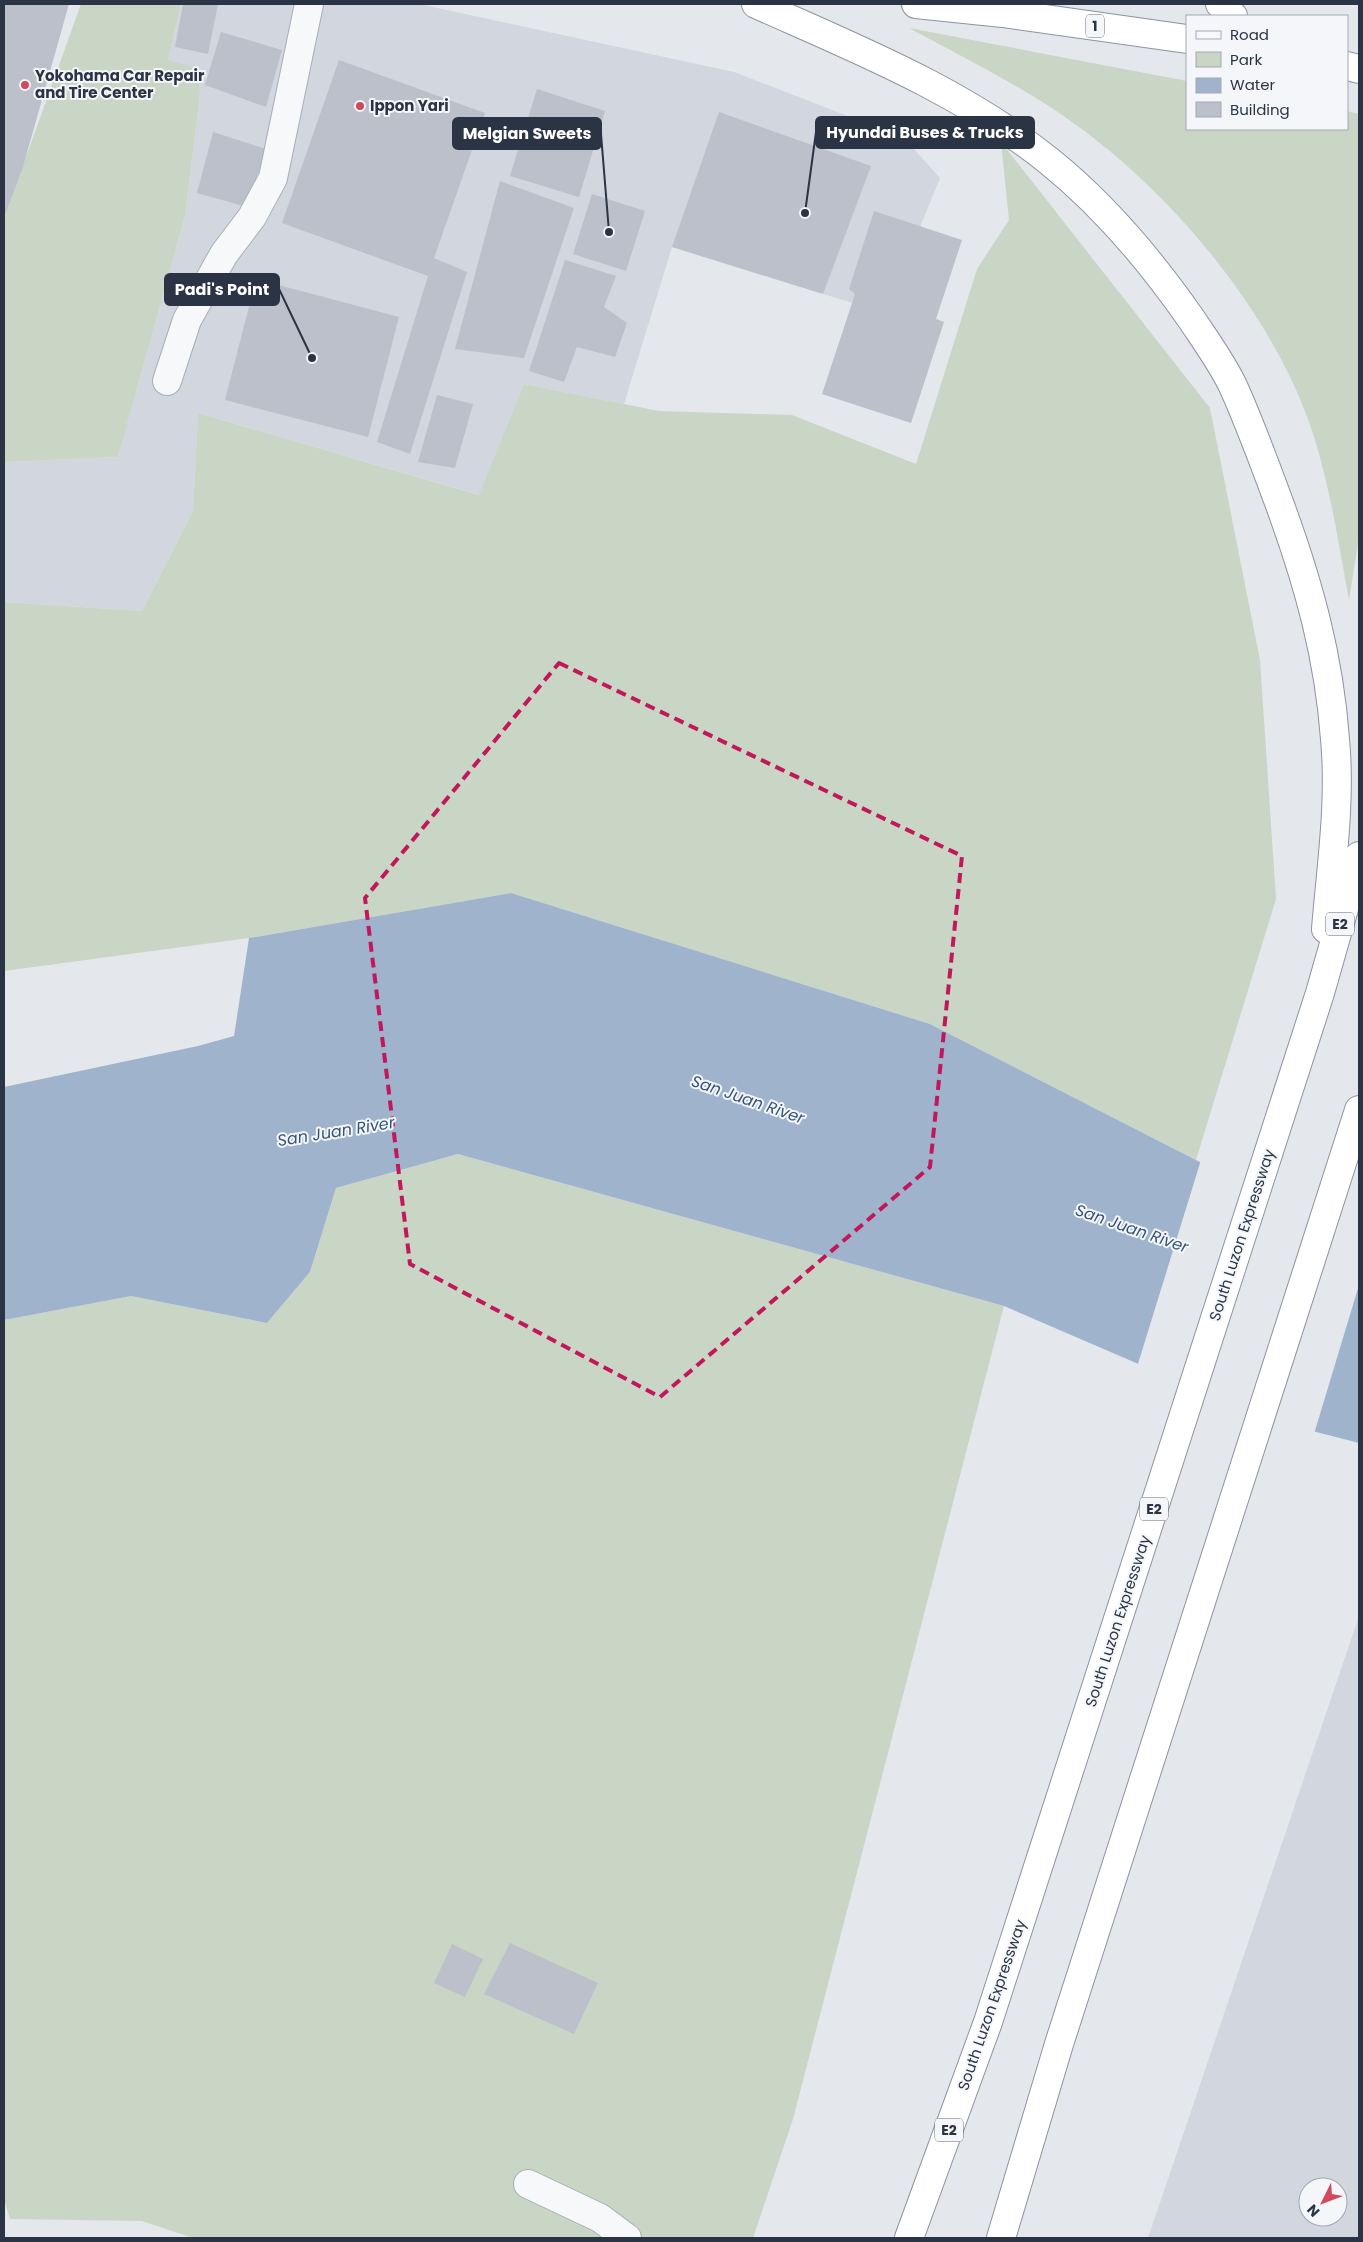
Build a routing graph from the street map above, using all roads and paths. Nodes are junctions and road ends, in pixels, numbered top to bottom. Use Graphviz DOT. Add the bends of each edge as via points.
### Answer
graph roads {
  1 [pos="309,4"];
  2 [pos="756,4"];
  3 [pos="916,4"];
  4 [pos="1220,4"];
  5 [pos="1004,8"];
  6 [pos="1232,15"];
  7 [pos="1186,39"];
  8 [pos="167,381"];
  9 [pos="1359,856"];
  10 [pos="1320,995"];
  11 [pos="1359,1110"];
  12 [pos="528,2184"];
  13 [pos="627,2238"];
  14 [pos="909,2238"];
  15 [pos="1001,2238"];
  1 -- 8 [label="street" via="272,178 252,217 224,254 187,320"];
  2 -- 10 [label="highway" via="877,58 971,107 1049,161 1124,232 1165,282 1232,384 1300,561 1329,674 1336,742 1336,810"];
  3 -- 5 [label="highway, 1"];
  4 -- 6 [label="highway"];
  5 -- 7 [label="highway, 1"];
  9 -- 10 [label="highway, South Luzon Expressway / E2"];
  10 -- 14 [label="highway, South Luzon Expressway / E2" via="988,2022"];
  11 -- 15 [label="highway" via="1059,2044"];
  12 -- 13 [label="street" via="600,2218"];
}
